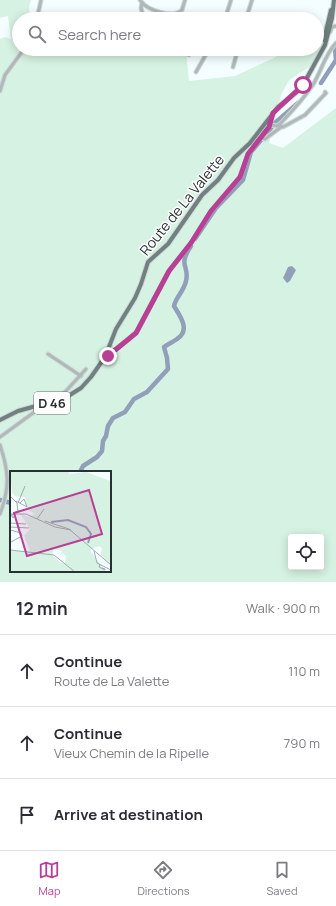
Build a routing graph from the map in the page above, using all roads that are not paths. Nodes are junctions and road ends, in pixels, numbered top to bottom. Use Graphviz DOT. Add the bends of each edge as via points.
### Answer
graph roads {
  1 [pos="40,0"];
  2 [pos="185,0"];
  3 [pos="231,0"];
  4 [pos="252,0"];
  5 [pos="333,0"];
  6 [pos="141,1"];
  7 [pos="332,9"];
  8 [pos="38,12"];
  9 [pos="142,12"];
  10 [pos="164,12"];
  11 [pos="181,12"];
  12 [pos="227,12"];
  13 [pos="248,12"];
  14 [pos="333,20"];
  15 [pos="336,25"];
  16 [pos="325,36"];
  17 [pos="324,40"];
  18 [pos="336,43"];
  19 [pos="325,45"];
  20 [pos="19,56"];
  21 [pos="205,56"];
  22 [pos="236,56"];
  23 [pos="320,56"];
  24 [pos="233,66"];
  25 [pos="196,72"];
  26 [pos="0,91"];
  27 [pos="325,92"];
  28 [pos="273,113"];
  29 [pos="272,126"];
  30 [pos="280,126"];
  31 [pos="262,139"];
  32 [pos="48,354"];
  33 [pos="104,356"];
  34 [pos="86,369"];
  35 [pos="81,376"];
  36 [pos="54,402"];
  37 [pos="44,405"];
  38 [pos="0,420"];
  39 [pos="0,437"];
  40 [pos="0,445"];
  41 [pos="0,514"];
  1 -- 8 [label="street"];
  2 -- 11 [label="street"];
  3 -- 12 [label="street"];
  4 -- 13 [label="street"];
  5 -- 7 [label="main road, Route de La Valette / D 46"];
  6 -- 9 [label="street"];
  6 -- 10 [label="street" via="151,9"];
  7 -- 14 [label="main road, D 46"];
  7 -- 16 [label="main road, Route de La Valette / D 46"];
  14 -- 15 [label="street"];
  14 -- 16 [label="street"];
  14 -- 19 [label="main road, Route de La Valette / D 46"];
  15 -- 19 [label="street" via="331,28"];
  16 -- 17 [label="main road, Route de La Valette / D 46"];
  18 -- 30 [label="street" via="325,57 318,76 306,96"];
  20 -- 26 [label="street" via="5,75"];
  21 -- 25 [label="street"];
  22 -- 24 [label="street"];
  23 -- 28 [label="main road, Route de La Valette / D 46" via="298,91"];
  27 -- 30 [label="street" via="305,115"];
  28 -- 29 [label="street"];
  28 -- 33 [label="main road, Route de La Valette / D 46" via="218,180 202,195 168,244 148,262 141,284"];
  29 -- 30 [label="street"];
  29 -- 31 [label="street"];
  30 -- 31 [label="street" via="277,132"];
  31 -- 33 [label="street" via="248,154 240,177 211,211 169,271 136,333"];
  32 -- 35 [label="street"];
  33 -- 36 [label="main road, Route de La Valette / D 46" via="85,384 74,393"];
  34 -- 35 [label="street"];
  35 -- 36 [label="street"];
  36 -- 37 [label="main road, Route de La Valette / D 46"];
  37 -- 38 [label="main road, Route de La Valette / D 46"];
  37 -- 39 [label="street"];
  40 -- 41 [label="street" via="8,482"];
}
